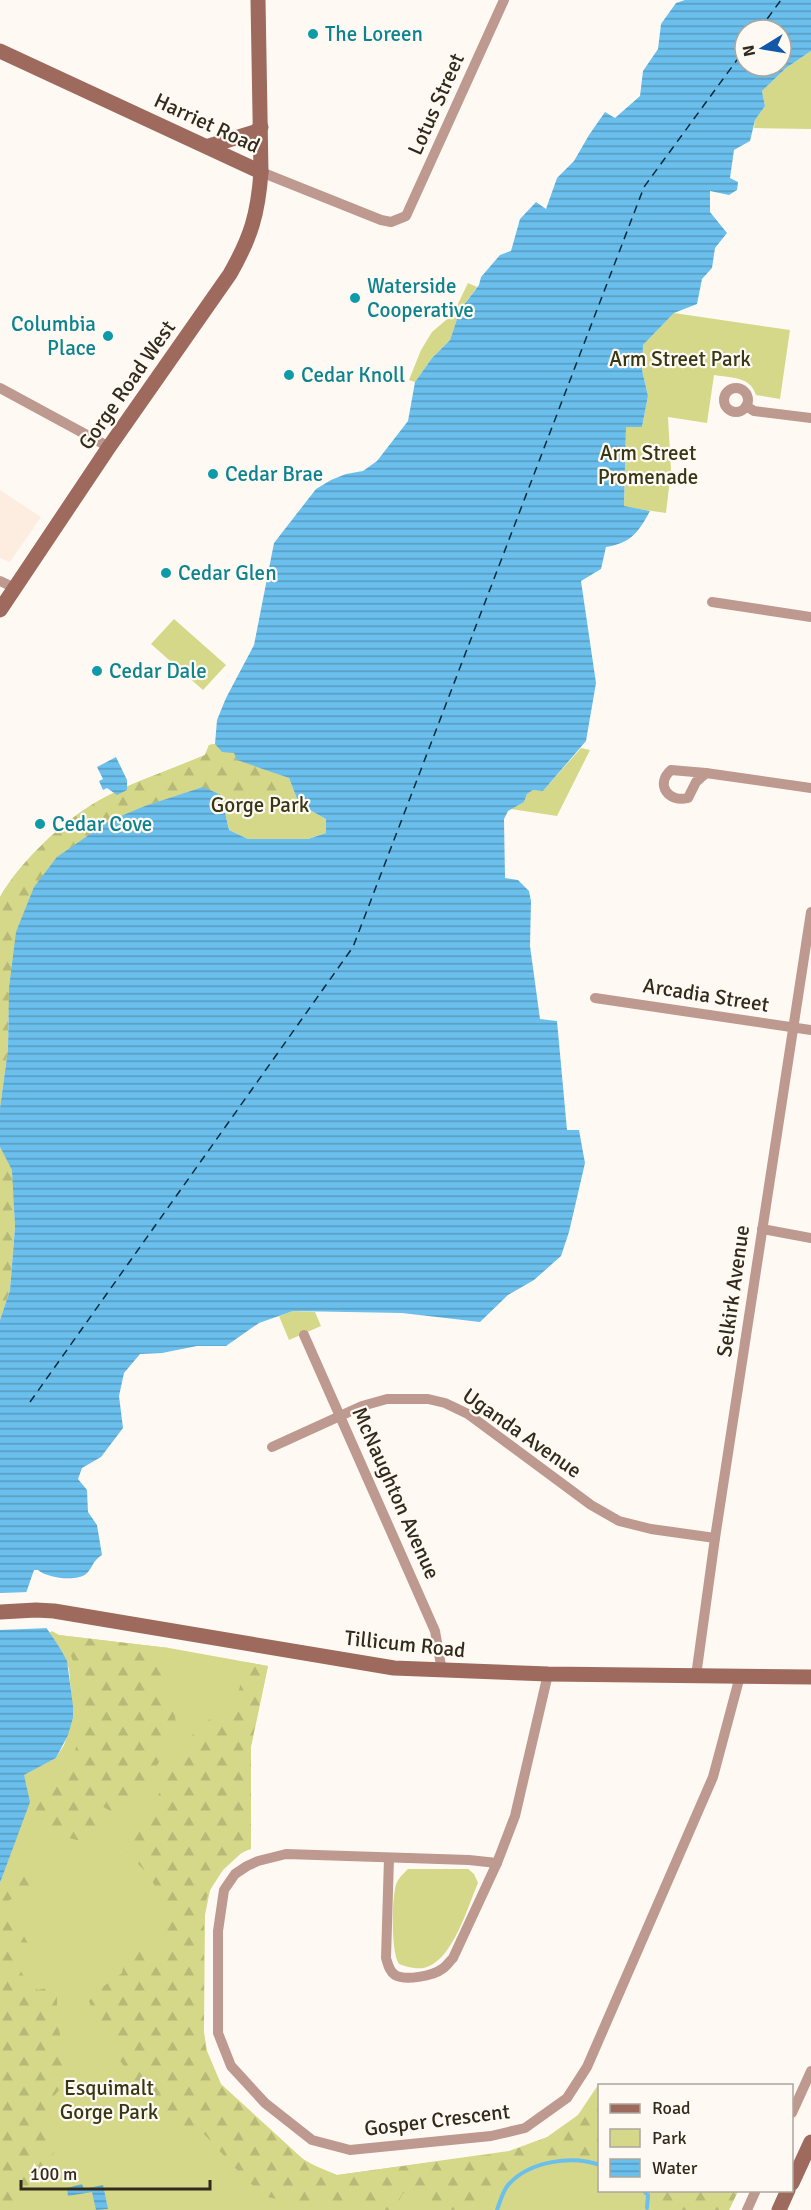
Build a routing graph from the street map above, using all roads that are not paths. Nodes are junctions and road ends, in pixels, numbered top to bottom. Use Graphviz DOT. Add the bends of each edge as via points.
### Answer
graph roads {
  1 [pos="258,0"];
  2 [pos="504,0"];
  3 [pos="0,51"];
  4 [pos="261,127"];
  5 [pos="209,146"];
  6 [pos="261,172"];
  7 [pos="399,220"];
  8 [pos="0,388"];
  9 [pos="746,406"];
  10 [pos="811,418"];
  11 [pos="109,447"];
  12 [pos="0,581"];
  13 [pos="15,588"];
  14 [pos="712,602"];
  15 [pos="0,610"];
  16 [pos="811,617"];
  17 [pos="706,773"];
  18 [pos="811,788"];
  19 [pos="811,912"];
  20 [pos="595,998"];
  21 [pos="792,1028"];
  22 [pos="811,1030"];
  23 [pos="762,1229"];
  24 [pos="811,1238"];
  25 [pos="304,1335"];
  26 [pos="340,1416"];
  27 [pos="272,1447"];
  28 [pos="715,1538"];
  29 [pos="0,1612"];
  30 [pos="442,1671"];
  31 [pos="548,1674"];
  32 [pos="696,1676"];
  33 [pos="740,1676"];
  34 [pos="811,1677"];
  35 [pos="389,1858"];
  36 [pos="497,1863"];
  37 [pos="811,2071"];
  38 [pos="793,2111"];
  39 [pos="811,2142"];
  40 [pos="793,2181"];
  41 [pos="755,2192"];
  42 [pos="787,2192"];
  43 [pos="747,2210"];
  44 [pos="779,2210"];
  1 -- 4 [label="main road, Gorge Road West"];
  2 -- 7 [label="street, Lotus Street" via="410,210"];
  3 -- 5 [label="main road, Harriet Road"];
  4 -- 5 [label="main road"];
  4 -- 6 [label="main road, Gorge Road West"];
  5 -- 6 [label="main road, Harriet Road"];
  6 -- 7 [label="street, Harriet Road" via="381,220"];
  6 -- 11 [label="main road, Gorge Road West" via="259,199 246,246"];
  8 -- 11 [label="street"];
  9 -- 10 [label="street" via="754,411"];
  11 -- 13 [label="main road, Gorge Road West"];
  12 -- 13 [label="street"];
  13 -- 15 [label="main road, Gorge Road West"];
  14 -- 16 [label="street"];
  17 -- 18 [label="street"];
  19 -- 21 [label="street, Selkirk Avenue"];
  20 -- 21 [label="street, Arcadia Street"];
  21 -- 22 [label="street, Arcadia Street"];
  21 -- 23 [label="street, Selkirk Avenue"];
  23 -- 24 [label="street"];
  23 -- 28 [label="street, Selkirk Avenue"];
  25 -- 26 [label="street, McNaughton Avenue"];
  26 -- 27 [label="street, Uganda Avenue"];
  26 -- 28 [label="street, Uganda Avenue" via="387,1399 445,1403 468,1414 591,1505 620,1521"];
  26 -- 30 [label="street, McNaughton Avenue" via="435,1631"];
  28 -- 32 [label="street, Selkirk Avenue"];
  29 -- 30 [label="main road, Tillicum Road" via="54,1611 352,1662"];
  30 -- 31 [label="main road, Tillicum Road"];
  31 -- 32 [label="main road, Tillicum Road"];
  31 -- 36 [label="street" via="515,1816"];
  32 -- 33 [label="main road, Tillicum Road"];
  33 -- 34 [label="main road, Tillicum Road"];
  33 -- 35 [label="street, Gosper Crescent" via="713,1777 587,2067 567,2098 525,2128 491,2136 350,2150 312,2140 265,2103 231,2066 218,2033 218,1931 224,1890 230,1879 247,1866 286,1854"];
  35 -- 36 [label="street, Gosper Crescent"];
  35 -- 36 [label="street" via="386,1958 389,1969 404,1978 435,1973 453,1958"];
  37 -- 38 [label="street"];
  39 -- 40 [label="main road"];
  41 -- 43 [label="street"];
  42 -- 44 [label="main road"];
}
